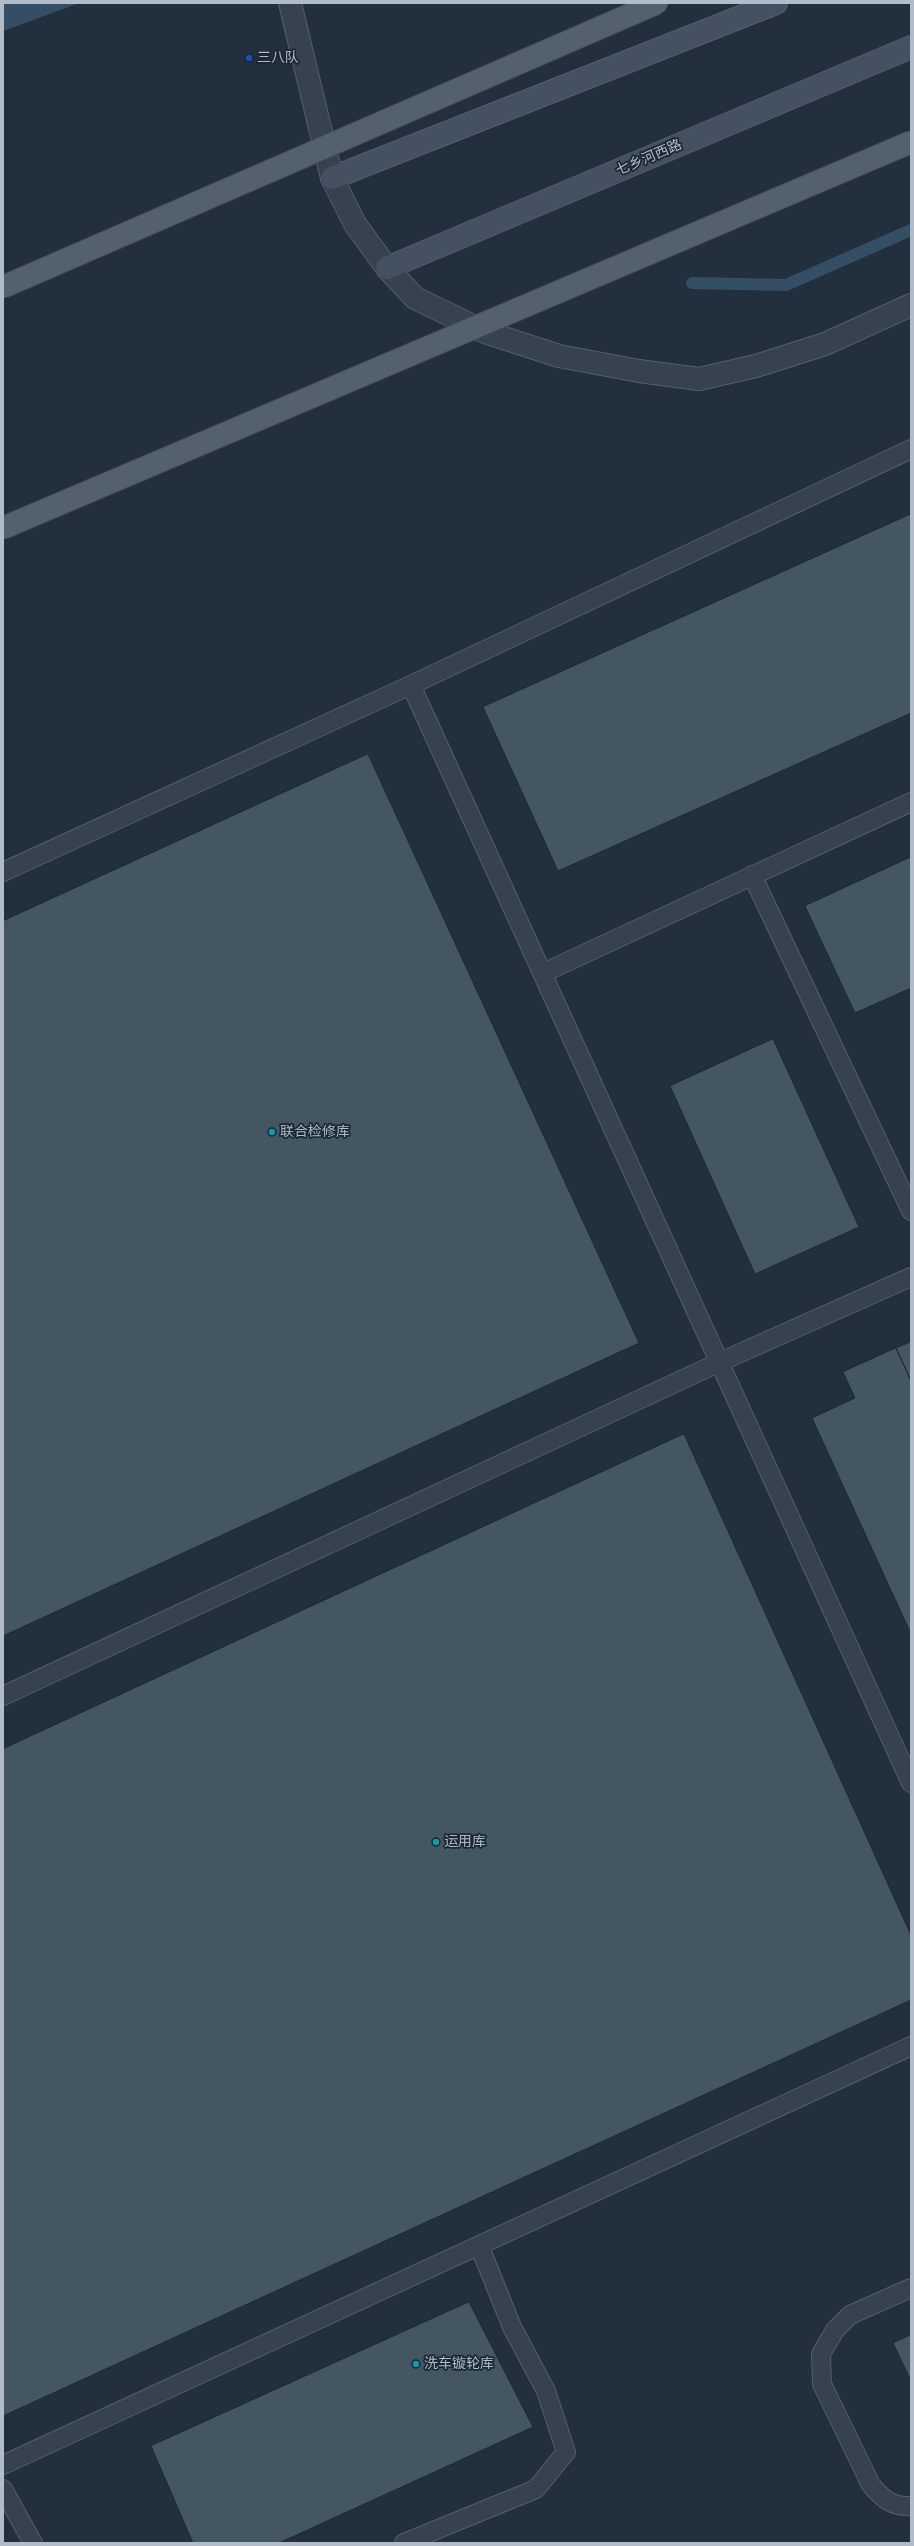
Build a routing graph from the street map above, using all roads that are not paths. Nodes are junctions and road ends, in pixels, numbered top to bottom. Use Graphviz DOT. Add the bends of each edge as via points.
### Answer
graph roads {
  1 [pos="290,3"];
  2 [pos="657,3"];
  3 [pos="776,3"];
  4 [pos="911,47"];
  5 [pos="911,142"];
  6 [pos="332,178"];
  7 [pos="387,268"];
  8 [pos="3,287"];
  9 [pos="911,304"];
  10 [pos="911,449"];
  11 [pos="3,528"];
  12 [pos="412,685"];
  13 [pos="911,802"];
  14 [pos="3,872"];
  15 [pos="752,875"];
  16 [pos="543,972"];
  17 [pos="911,1211"];
  18 [pos="911,1277"];
  19 [pos="720,1362"];
  20 [pos="3,1696"];
  21 [pos="911,1783"];
  22 [pos="911,2046"];
  23 [pos="479,2245"];
  24 [pos="911,2288"];
  25 [pos="3,2465"];
  26 [pos="3,2489"];
  27 [pos="911,2506"];
  28 [pos="33,2543"];
  29 [pos="404,2543"];
  1 -- 6 [label="street"];
  2 -- 8 [label="main road, bridge"];
  3 -- 6 [label="main road"];
  4 -- 7 [label="main road, 七乡河西路"];
  5 -- 11 [label="main road, bridge"];
  6 -- 7 [label="street" via="355,224"];
  7 -- 9 [label="street" via="415,298 485,332 558,356 699,379 756,366 825,344"];
  10 -- 12 [label="lane"];
  12 -- 14 [label="lane"];
  12 -- 16 [label="lane"];
  13 -- 15 [label="lane"];
  15 -- 16 [label="lane"];
  15 -- 17 [label="lane"];
  16 -- 19 [label="lane"];
  18 -- 19 [label="lane"];
  19 -- 20 [label="lane"];
  19 -- 21 [label="lane"];
  22 -- 23 [label="lane"];
  23 -- 25 [label="lane"];
  23 -- 29 [label="lane" via="512,2327 546,2391 566,2452 536,2489"];
  24 -- 27 [label="lane" via="850,2315 835,2330 821,2354 822,2384 871,2485 883,2498 897,2507"];
  26 -- 28 [label="lane"];
}
